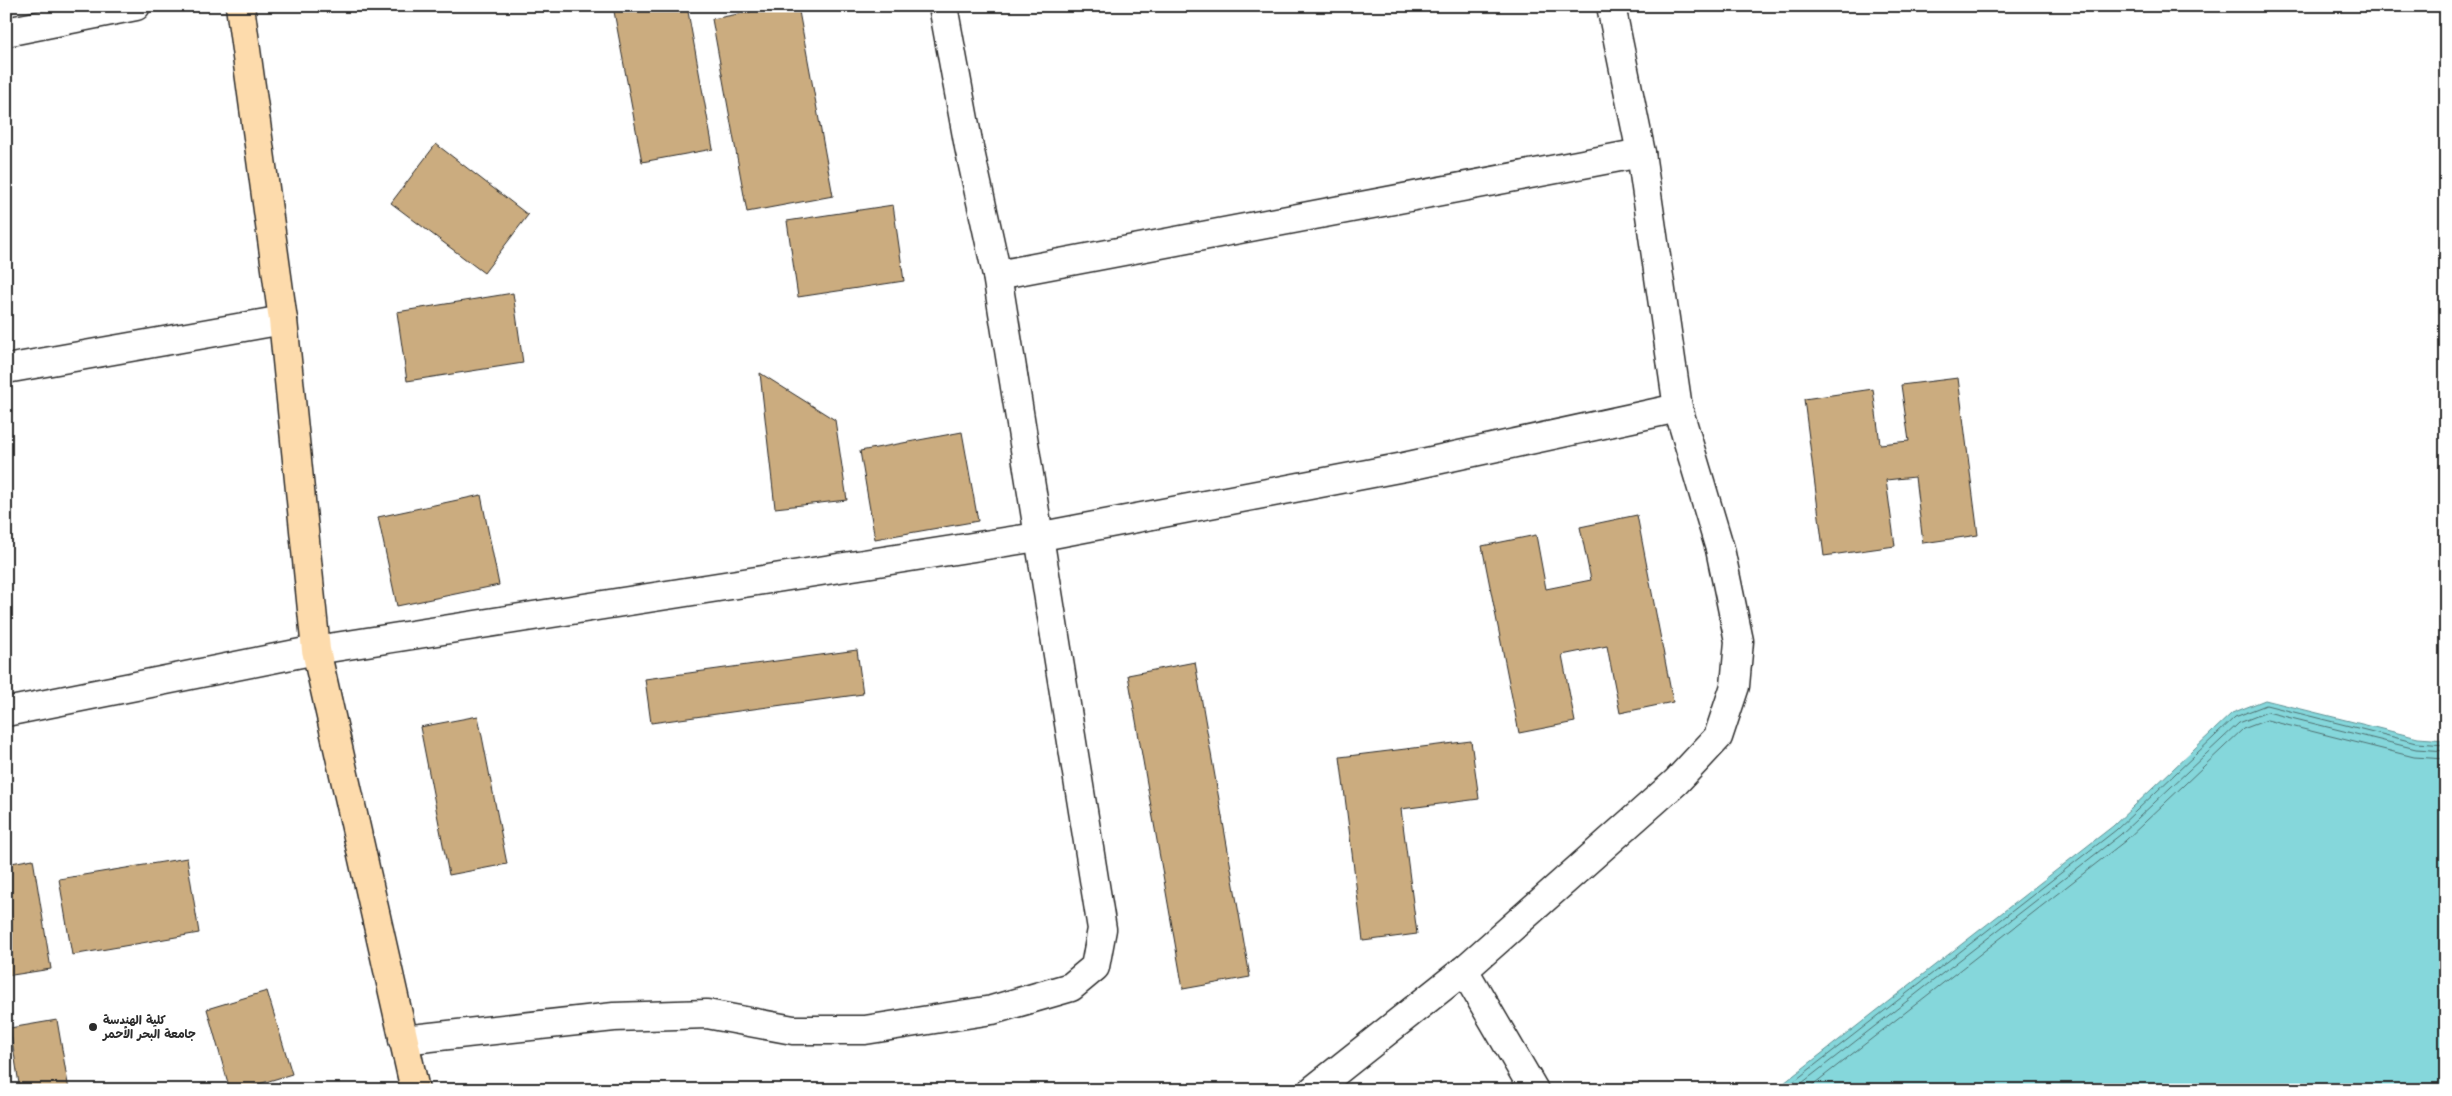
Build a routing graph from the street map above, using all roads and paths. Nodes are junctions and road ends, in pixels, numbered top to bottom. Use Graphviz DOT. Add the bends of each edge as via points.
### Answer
graph roads {
  1 [pos="136,6"];
  2 [pos="240,6"];
  3 [pos="943,6"];
  4 [pos="1611,6"];
  5 [pos="6,32"];
  6 [pos="1640,152"];
  7 [pos="997,275"];
  8 [pos="283,320"];
  9 [pos="6,369"];
  10 [pos="1678,408"];
  11 [pos="1037,537"];
  12 [pos="316,650"];
  13 [pos="6,712"];
  14 [pos="1464,970"];
  15 [pos="403,1040"];
  16 [pos="415,1090"];
  17 [pos="1313,1090"];
  18 [pos="1534,1090"];
  1 -- 5 [label="street"];
  2 -- 8 [label="main road"];
  3 -- 7 [label="street"];
  4 -- 6 [label="street"];
  6 -- 7 [label="street"];
  6 -- 10 [label="street"];
  7 -- 11 [label="street"];
  8 -- 9 [label="street"];
  8 -- 12 [label="main road"];
  10 -- 11 [label="street" via="1404,467"];
  10 -- 14 [label="street" via="1720,549 1739,641 1735,686 1718,737 1676,782"];
  11 -- 12 [label="street"];
  11 -- 15 [label="street" via="1102,929 1095,967 1071,987 992,1010 865,1030 793,1030 707,1014 614,1017"];
  12 -- 13 [label="street"];
  12 -- 15 [label="main road"];
  14 -- 17 [label="street"];
  14 -- 18 [label="street"];
  15 -- 16 [label="main road"];
}
